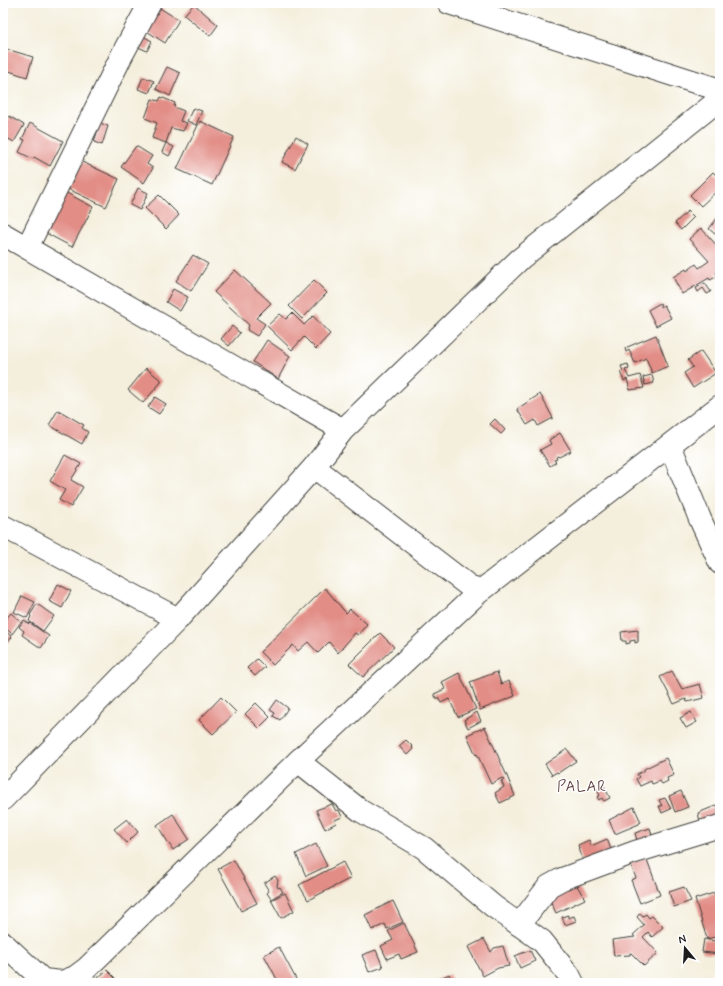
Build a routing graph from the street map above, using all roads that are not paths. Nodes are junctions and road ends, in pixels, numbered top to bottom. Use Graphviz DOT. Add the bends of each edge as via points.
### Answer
graph roads {
  1 [pos="150,3"];
  2 [pos="449,3"];
  3 [pos="720,90"];
  4 [pos="720,99"];
  5 [pos="3,234"];
  6 [pos="27,248"];
  7 [pos="720,406"];
  8 [pos="344,430"];
  9 [pos="670,445"];
  10 [pos="314,467"];
  11 [pos="3,526"];
  12 [pos="720,563"];
  13 [pos="478,593"];
  14 [pos="178,619"];
  15 [pos="298,761"];
  16 [pos="3,799"];
  17 [pos="720,826"];
  18 [pos="519,925"];
  19 [pos="3,943"];
  20 [pos="573,983"];
  1 -- 6 [label="street"];
  2 -- 3 [label="street"];
  4 -- 8 [label="street" via="520,259"];
  5 -- 6 [label="street"];
  6 -- 8 [label="street"];
  7 -- 9 [label="street"];
  8 -- 10 [label="street"];
  9 -- 12 [label="street"];
  9 -- 13 [label="street"];
  10 -- 13 [label="street"];
  10 -- 14 [label="street"];
  11 -- 14 [label="street"];
  13 -- 15 [label="street"];
  14 -- 16 [label="street"];
  15 -- 18 [label="street" via="361,812 424,848"];
  15 -- 19 [label="street" via="75,977 62,982 43,980"];
  17 -- 18 [label="street" via="635,852 562,879 549,886"];
  18 -- 20 [label="street" via="542,941"];
}
